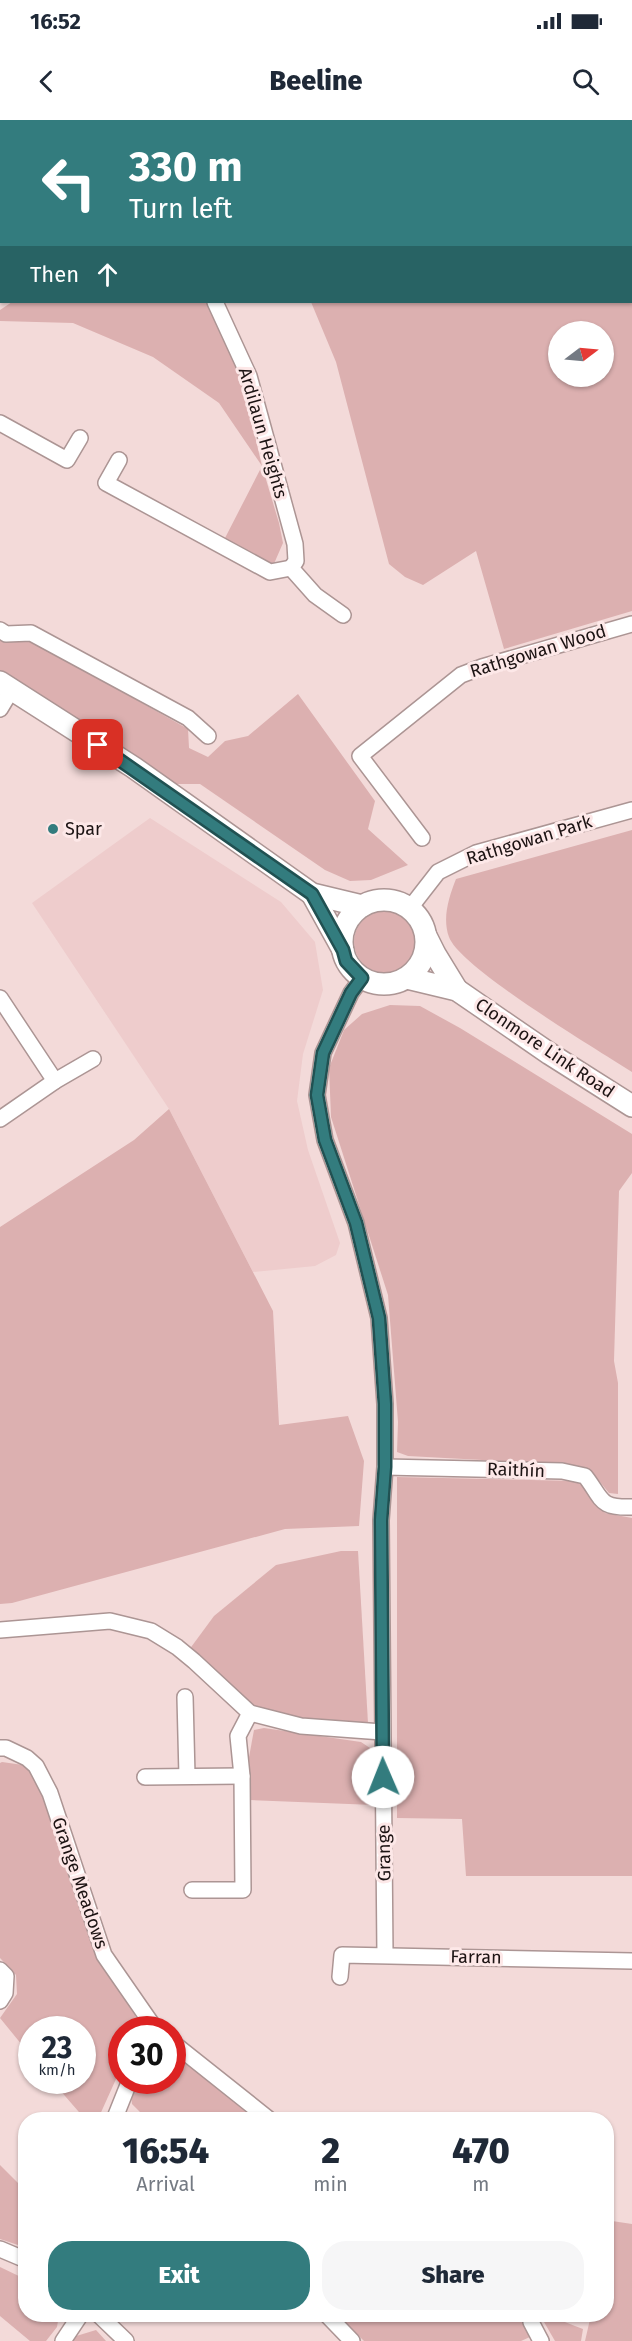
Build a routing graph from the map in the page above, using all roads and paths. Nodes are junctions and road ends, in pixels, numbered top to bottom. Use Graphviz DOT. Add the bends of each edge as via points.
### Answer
graph roads {
  1 [pos="215,303"];
  2 [pos="0,423"];
  3 [pos="80,438"];
  4 [pos="119,460"];
  5 [pos="291,568"];
  6 [pos="343,615"];
  7 [pos="632,624"];
  8 [pos="0,630"];
  9 [pos="6,686"];
  10 [pos="0,709"];
  11 [pos="208,736"];
  12 [pos="632,810"];
  13 [pos="422,838"];
  14 [pos="312,894"];
  15 [pos="362,906"];
  16 [pos="410,908"];
  17 [pos="426,936"];
  18 [pos="343,950"];
  19 [pos="362,978"];
  20 [pos="407,978"];
  21 [pos="458,990"];
  22 [pos="0,998"];
  23 [pos="93,1059"];
  24 [pos="55,1081"];
  25 [pos="632,1106"];
  26 [pos="0,1119"];
  27 [pos="385,1467"];
  28 [pos="632,1507"];
  29 [pos="0,1630"];
  30 [pos="185,1697"];
  31 [pos="250,1713"];
  32 [pos="382,1732"];
  33 [pos="0,1748"];
  34 [pos="187,1776"];
  35 [pos="242,1776"];
  36 [pos="145,1777"];
  37 [pos="192,1890"];
  38 [pos="385,1955"];
  39 [pos="632,1961"];
  40 [pos="0,1970"];
  41 [pos="340,1977"];
  42 [pos="0,2001"];
  43 [pos="146,2016"];
  44 [pos="186,2053"];
  45 [pos="127,2094"];
  46 [pos="122,2112"];
  47 [pos="260,2112"];
  48 [pos="0,2249"];
  49 [pos="18,2256"];
  50 [pos="76,2322"];
  51 [pos="106,2322"];
  52 [pos="334,2322"];
  53 [pos="531,2322"];
  54 [pos="63,2341"];
  55 [pos="126,2341"];
  56 [pos="352,2341"];
  57 [pos="541,2341"];
  1 -- 5 [label="street, Ardilaun Heights" via="249,376 295,544 296,561"];
  2 -- 3 [label="street" via="67,460"];
  4 -- 5 [label="street" via="106,483 270,572"];
  5 -- 6 [label="street" via="315,596"];
  7 -- 13 [label="street, Rathgowan Wood" via="461,675 360,756"];
  8 -- 11 [label="street" via="6,634 31,633 188,718"];
  9 -- 10 [label="street"];
  9 -- 14 [label="main road" via="133,767"];
  12 -- 16 [label="street, Rathgowan Park" via="476,854 438,872"];
  14 -- 15 [label="main road"];
  14 -- 18 [label="main road"];
  15 -- 16 [label="main road" via="386,900"];
  15 -- 18 [label="main road" via="346,925"];
  16 -- 17 [label="main road"];
  17 -- 20 [label="main road" via="423,960"];
  17 -- 21 [label="main road, Clonmore Link Road"];
  18 -- 19 [label="main road" via="346,961"];
  19 -- 20 [label="main road" via="384,985"];
  19 -- 27 [label="street, Grange" via="323,1053 317,1095 325,1140 356,1223 379,1318"];
  20 -- 21 [label="main road, Clonmore Link Road"];
  21 -- 25 [label="main road, Clonmore Link Road"];
  22 -- 24 [label="street"];
  23 -- 24 [label="street"];
  24 -- 26 [label="street"];
  27 -- 28 [label="street, Raithín" via="562,1471 585,1476 602,1502 615,1508"];
  27 -- 32 [label="street, Grange" via="381,1520"];
  29 -- 31 [label="street" via="110,1621 151,1631 194,1660"];
  30 -- 34 [label="street"];
  31 -- 32 [label="street" via="301,1726"];
  31 -- 35 [label="street" via="238,1736"];
  32 -- 38 [label="street, Grange"];
  33 -- 43 [label="street, Grange Meadows" via="17,1753 36,1766 50,1793 104,1955"];
  34 -- 35 [label="street"];
  34 -- 36 [label="street"];
  35 -- 37 [label="street" via="243,1890"];
  38 -- 39 [label="street, Farran"];
  38 -- 41 [label="street, Farran" via="342,1955"];
  40 -- 42 [label="street" via="6,1976 6,1993"];
  44 -- 47 [label="street"];
  45 -- 46 [label="street"];
  48 -- 49 [label="street"];
  50 -- 54 [label="street"];
  51 -- 55 [label="street"];
  52 -- 56 [label="street"];
  53 -- 57 [label="street"];
}
